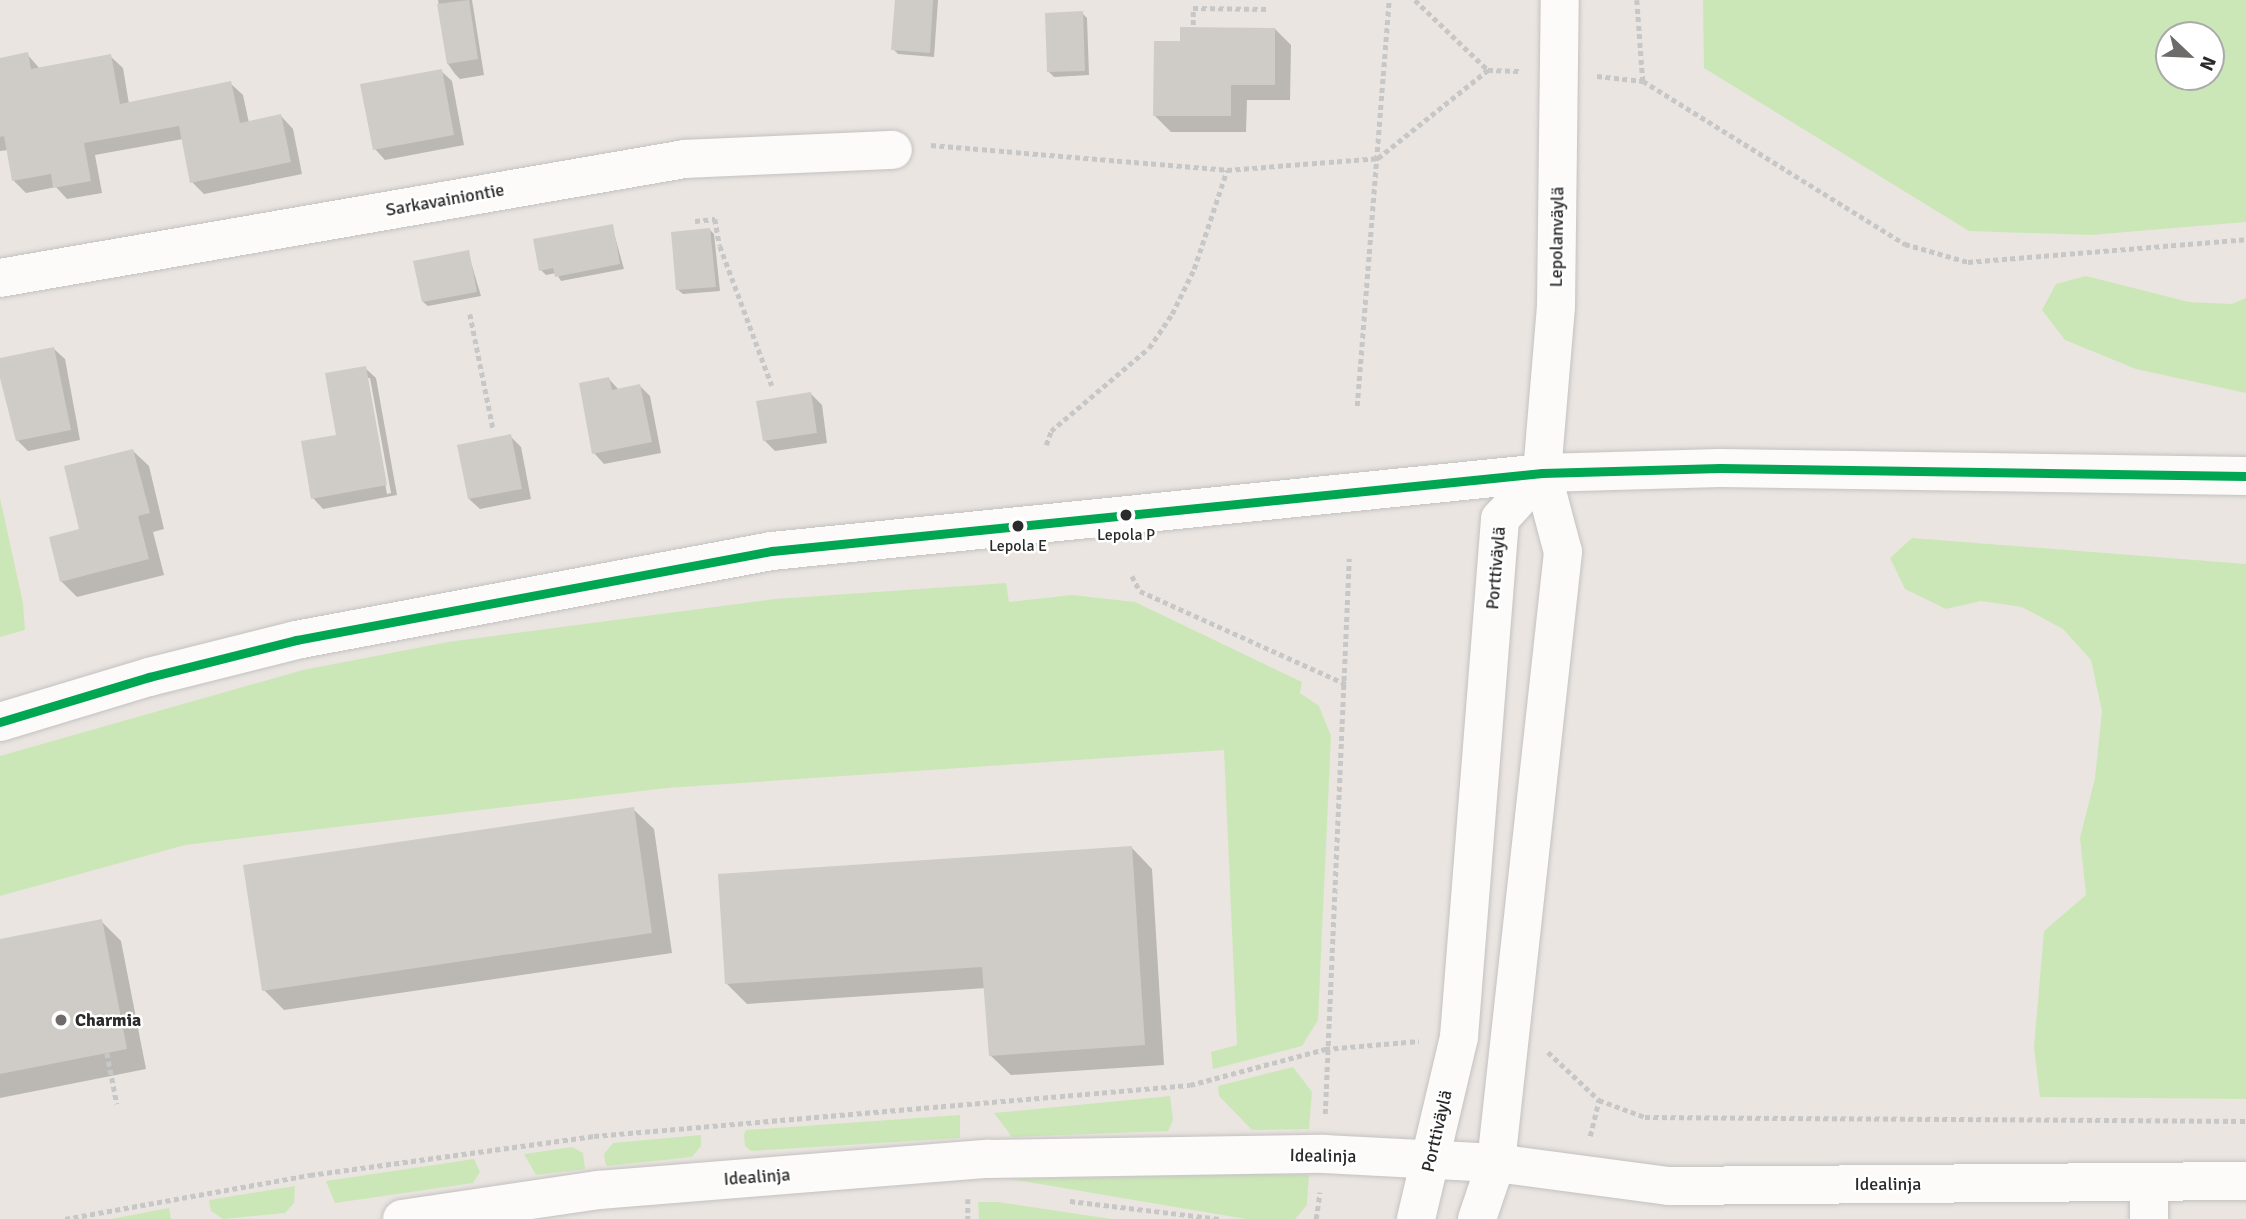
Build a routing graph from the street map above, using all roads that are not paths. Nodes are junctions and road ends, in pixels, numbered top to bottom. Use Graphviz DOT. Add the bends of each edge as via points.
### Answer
graph roads {
  1 [pos="1560,0"];
  2 [pos="893,150"];
  3 [pos="0,278"];
  4 [pos="1542,472"];
  5 [pos="2246,476"];
  6 [pos="0,722"];
  7 [pos="1432,1159"];
  8 [pos="1496,1163"];
  9 [pos="2246,1181"];
  10 [pos="2149,1201"];
  11 [pos="524,1211"];
  12 [pos="402,1219"];
  13 [pos="1416,1219"];
  14 [pos="1477,1219"];
  1 -- 4 [label="street, Lepolanväylä" via="1556,306"];
  2 -- 3 [label="street, Sarkavainiontie" via="685,159"];
  4 -- 5 [label="street" via="1720,468"];
  4 -- 6 [label="street" via="772,551 296,640 149,677"];
  4 -- 7 [label="street, Porttiväylä" via="1500,519 1459,1037"];
  4 -- 8 [label="street" via="1563,552"];
  7 -- 8 [label="street, Idealinja"];
  7 -- 11 [label="street, Idealinja" via="1324,1154 987,1159 599,1190"];
  7 -- 13 [label="street, Porttiväylä"];
  8 -- 10 [label="street, Idealinja" via="1668,1186"];
  8 -- 14 [label="street"];
  9 -- 10 [label="street, Idealinja"];
  11 -- 12 [label="street, Idealinja"];
}
